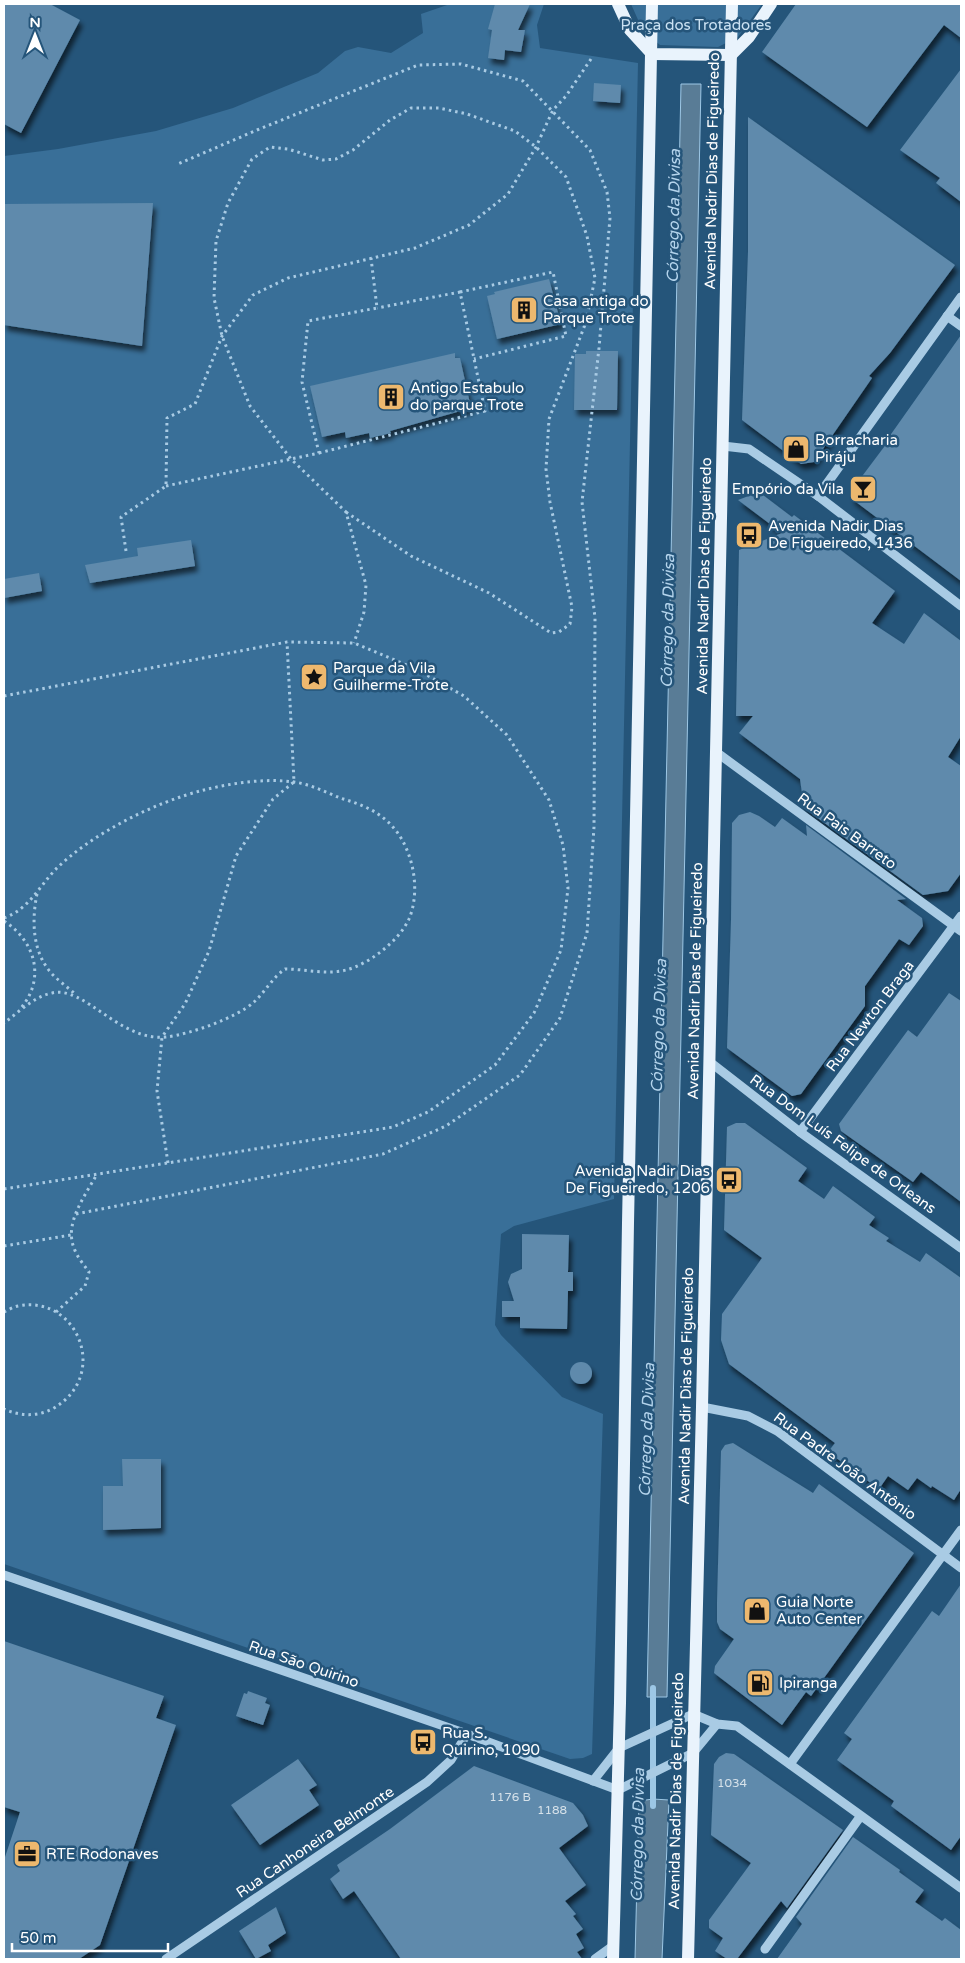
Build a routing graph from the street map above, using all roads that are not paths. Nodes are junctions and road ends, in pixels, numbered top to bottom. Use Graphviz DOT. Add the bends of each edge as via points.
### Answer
graph roads {
  1 [pos="618,4"];
  2 [pos="652,4"];
  3 [pos="732,4"];
  4 [pos="771,4"];
  5 [pos="652,54"];
  6 [pos="731,55"];
  7 [pos="961,297"];
  8 [pos="947,316"];
  9 [pos="961,326"];
  10 [pos="723,446"];
  11 [pos="818,496"];
  12 [pos="961,606"];
  13 [pos="716,752"];
  14 [pos="961,916"];
  15 [pos="958,929"];
  16 [pos="710,1062"];
  17 [pos="800,1132"];
  18 [pos="961,1248"];
  19 [pos="702,1408"];
  20 [pos="961,1530"];
  21 [pos="943,1555"];
  22 [pos="961,1568"];
  23 [pos="4,1575"];
  24 [pos="693,1714"];
  25 [pos="717,1724"];
  26 [pos="467,1734"];
  27 [pos="619,1748"];
  28 [pos="693,1753"];
  29 [pos="790,1764"];
  30 [pos="593,1781"];
  31 [pos="618,1790"];
  32 [pos="860,1817"];
  33 [pos="961,1888"];
  34 [pos="613,1946"];
  35 [pos="764,1949"];
  36 [pos="166,1959"];
  37 [pos="595,1959"];
  38 [pos="613,1959"];
  39 [pos="688,1959"];
  1 -- 5 [label="main road" via="630,30"];
  2 -- 5 [label="main road"];
  3 -- 6 [label="main road, Avenida Nadir Dias de Figueiredo"];
  4 -- 6 [label="main road" via="749,37"];
  5 -- 6 [label="main road"];
  5 -- 27 [label="main road"];
  6 -- 10 [label="main road, Avenida Nadir Dias de Figueiredo"];
  7 -- 8 [label="street"];
  8 -- 9 [label="street"];
  8 -- 11 [label="street"];
  10 -- 11 [label="street" via="749,449"];
  10 -- 13 [label="main road, Avenida Nadir Dias de Figueiredo"];
  11 -- 12 [label="street"];
  13 -- 15 [label="street, Rua Pais Barreto"];
  13 -- 16 [label="main road, Avenida Nadir Dias de Figueiredo"];
  14 -- 15 [label="street, Rua Newton Braga"];
  15 -- 17 [label="street, Rua Newton Braga"];
  16 -- 17 [label="street, Rua Dom Luís Felipe de Orleans"];
  16 -- 19 [label="main road, Avenida Nadir Dias de Figueiredo"];
  17 -- 18 [label="street, Rua Dom Luís Felipe de Orleans"];
  19 -- 21 [label="street, Rua Padre João Antônio" via="748,1416 777,1431"];
  19 -- 24 [label="main road, Avenida Nadir Dias de Figueiredo"];
  20 -- 21 [label="street"];
  21 -- 22 [label="street, Rua Padre João Antônio"];
  21 -- 29 [label="street"];
  23 -- 26 [label="street, Rua São Quirino"];
  24 -- 25 [label="street"];
  24 -- 27 [label="street"];
  24 -- 28 [label="main road, Avenida Nadir Dias de Figueiredo"];
  25 -- 28 [label="street"];
  25 -- 29 [label="street" via="737,1726"];
  26 -- 30 [label="street, Rua São Quirino"];
  26 -- 36 [label="street, Rua Canhoneira Belmonte" via="450,1760 427,1782"];
  27 -- 30 [label="street"];
  27 -- 31 [label="main road"];
  28 -- 31 [label="street"];
  28 -- 39 [label="main road, Avenida Nadir Dias de Figueiredo"];
  29 -- 32 [label="street"];
  30 -- 31 [label="street, Rua São Quirino"];
  31 -- 34 [label="main road"];
  32 -- 33 [label="street"];
  32 -- 35 [label="street"];
  34 -- 37 [label="street"];
  34 -- 38 [label="main road"];
}
